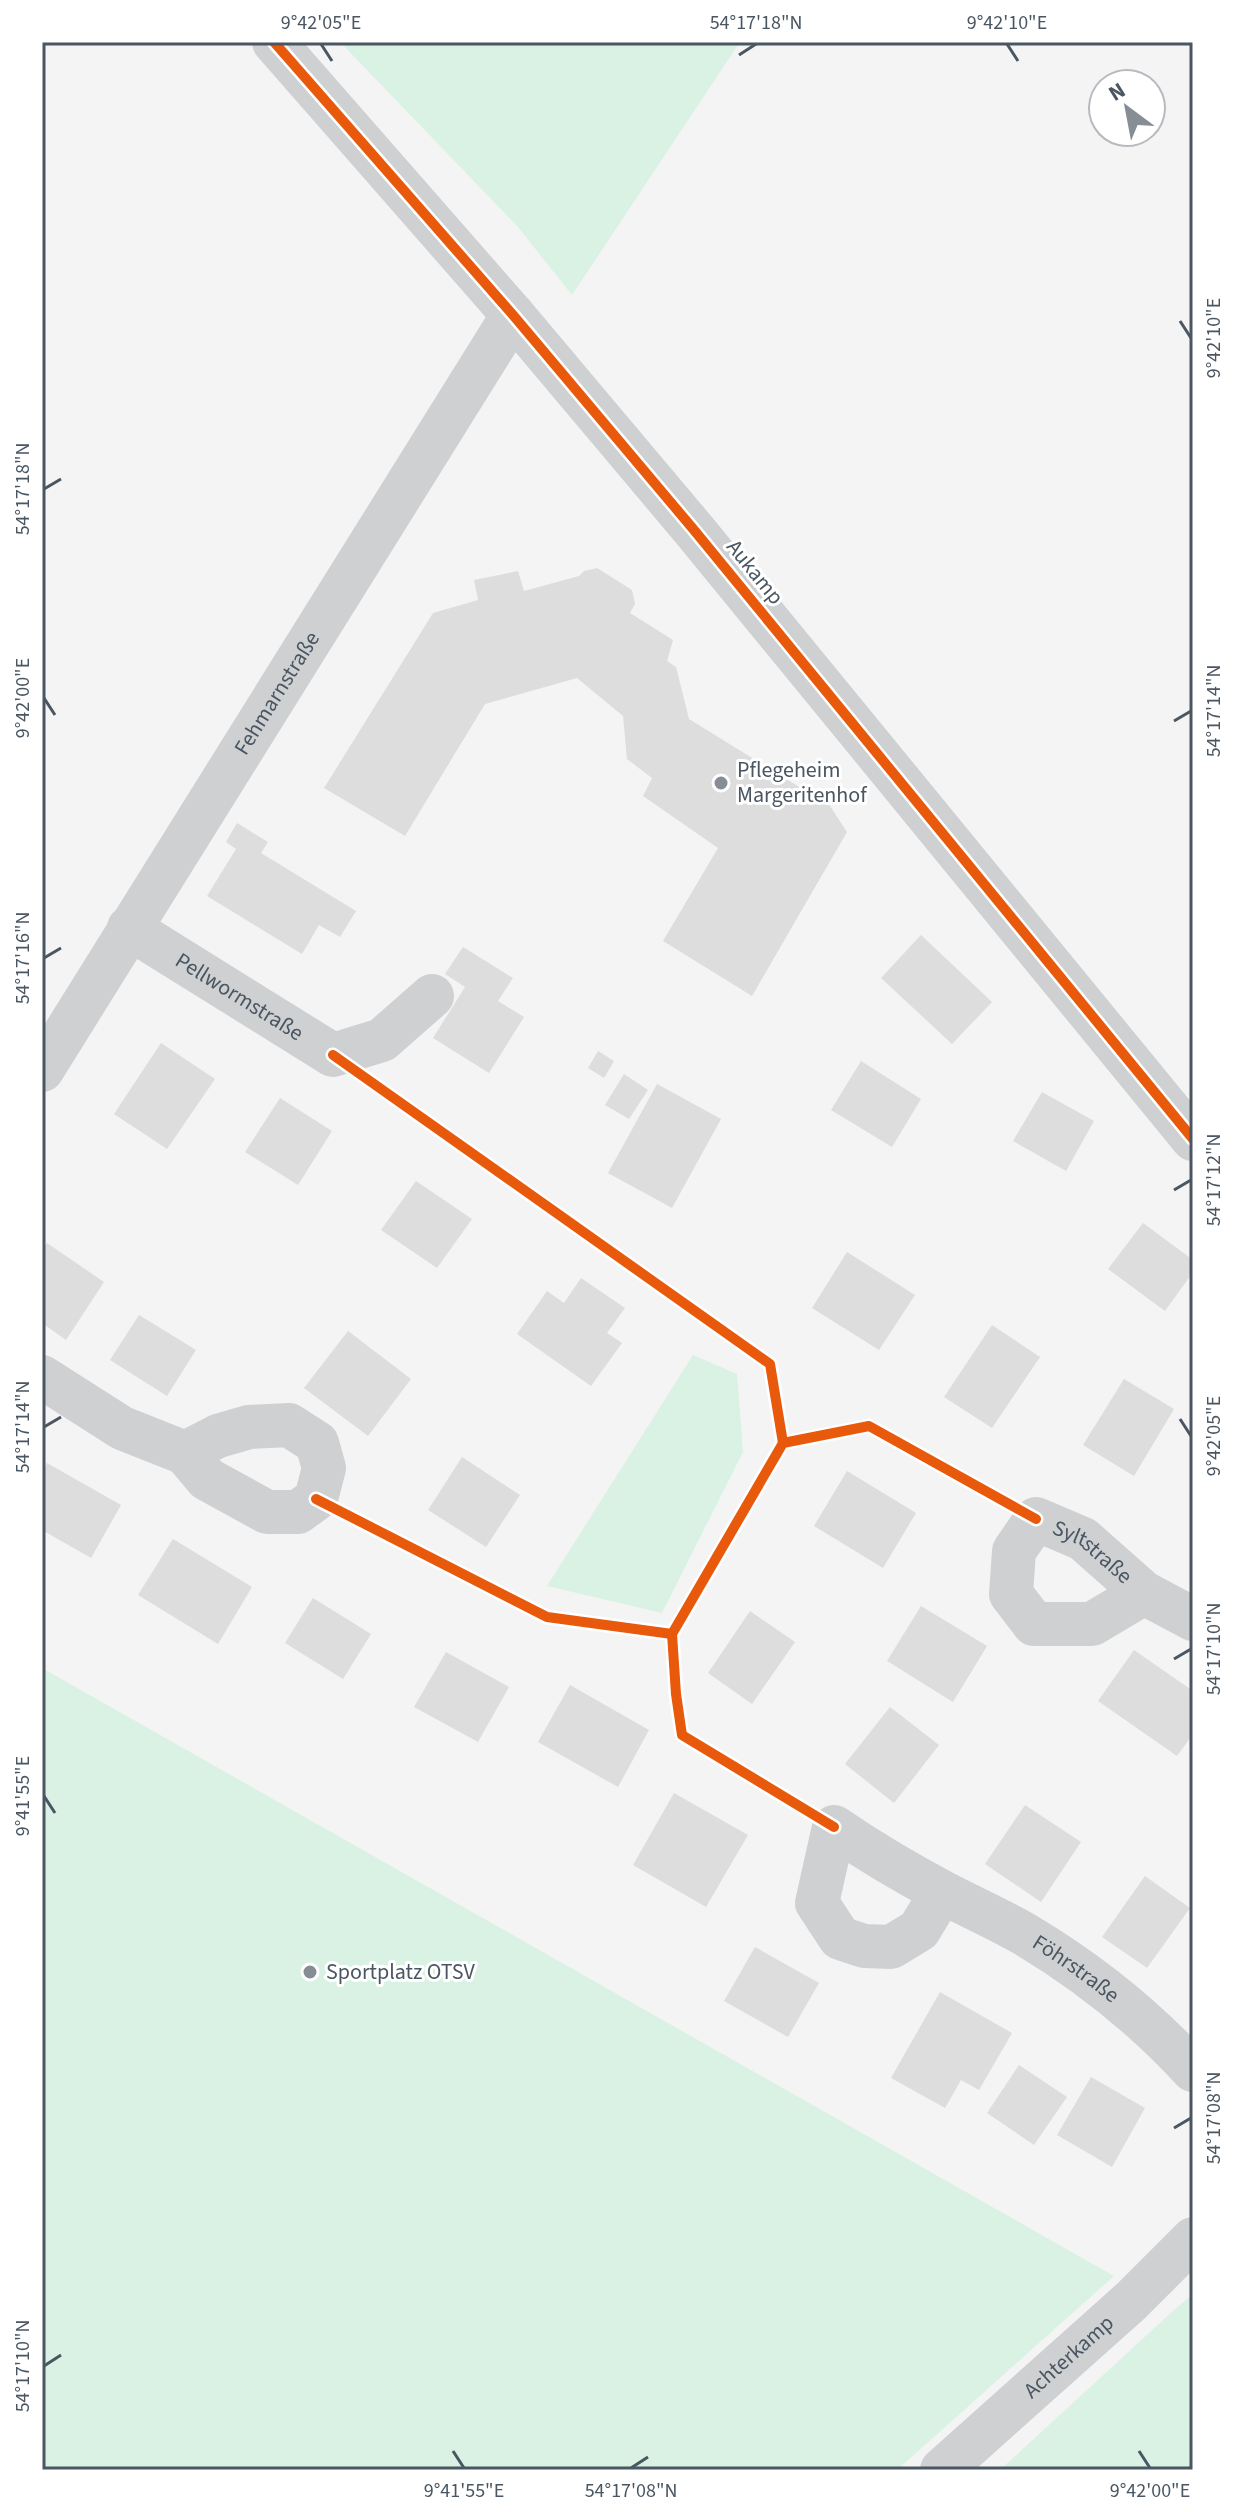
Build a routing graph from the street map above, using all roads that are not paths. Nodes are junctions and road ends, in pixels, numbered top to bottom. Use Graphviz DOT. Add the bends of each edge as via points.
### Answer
graph roads {
  1 [pos="274,42"];
  2 [pos="513,315"];
  3 [pos="129,928"];
  4 [pos="432,996"];
  5 [pos="42,1070"];
  6 [pos="1193,1139"];
  7 [pos="42,1377"];
  8 [pos="185,1453"];
  9 [pos="1144,1593"];
  10 [pos="1193,1619"];
  11 [pos="942,1892"];
  12 [pos="1193,2070"];
  13 [pos="1193,2239"];
  14 [pos="942,2470"];
  1 -- 2 [label="street, Aukamp"];
  2 -- 3 [label="street, Fehmarnstraße"];
  2 -- 6 [label="street, Aukamp"];
  3 -- 4 [label="street, Pellwormstraße" via="333,1055 382,1040"];
  3 -- 5 [label="street, Fehmarnstraße"];
  7 -- 8 [label="street" via="122,1428"];
  9 -- 10 [label="street, Syltstraße"];
  11 -- 12 [label="street, Föhrstraße" via="1027,1936 1094,1982 1157,2031"];
  13 -- 14 [label="street, Achterkamp"];
}
